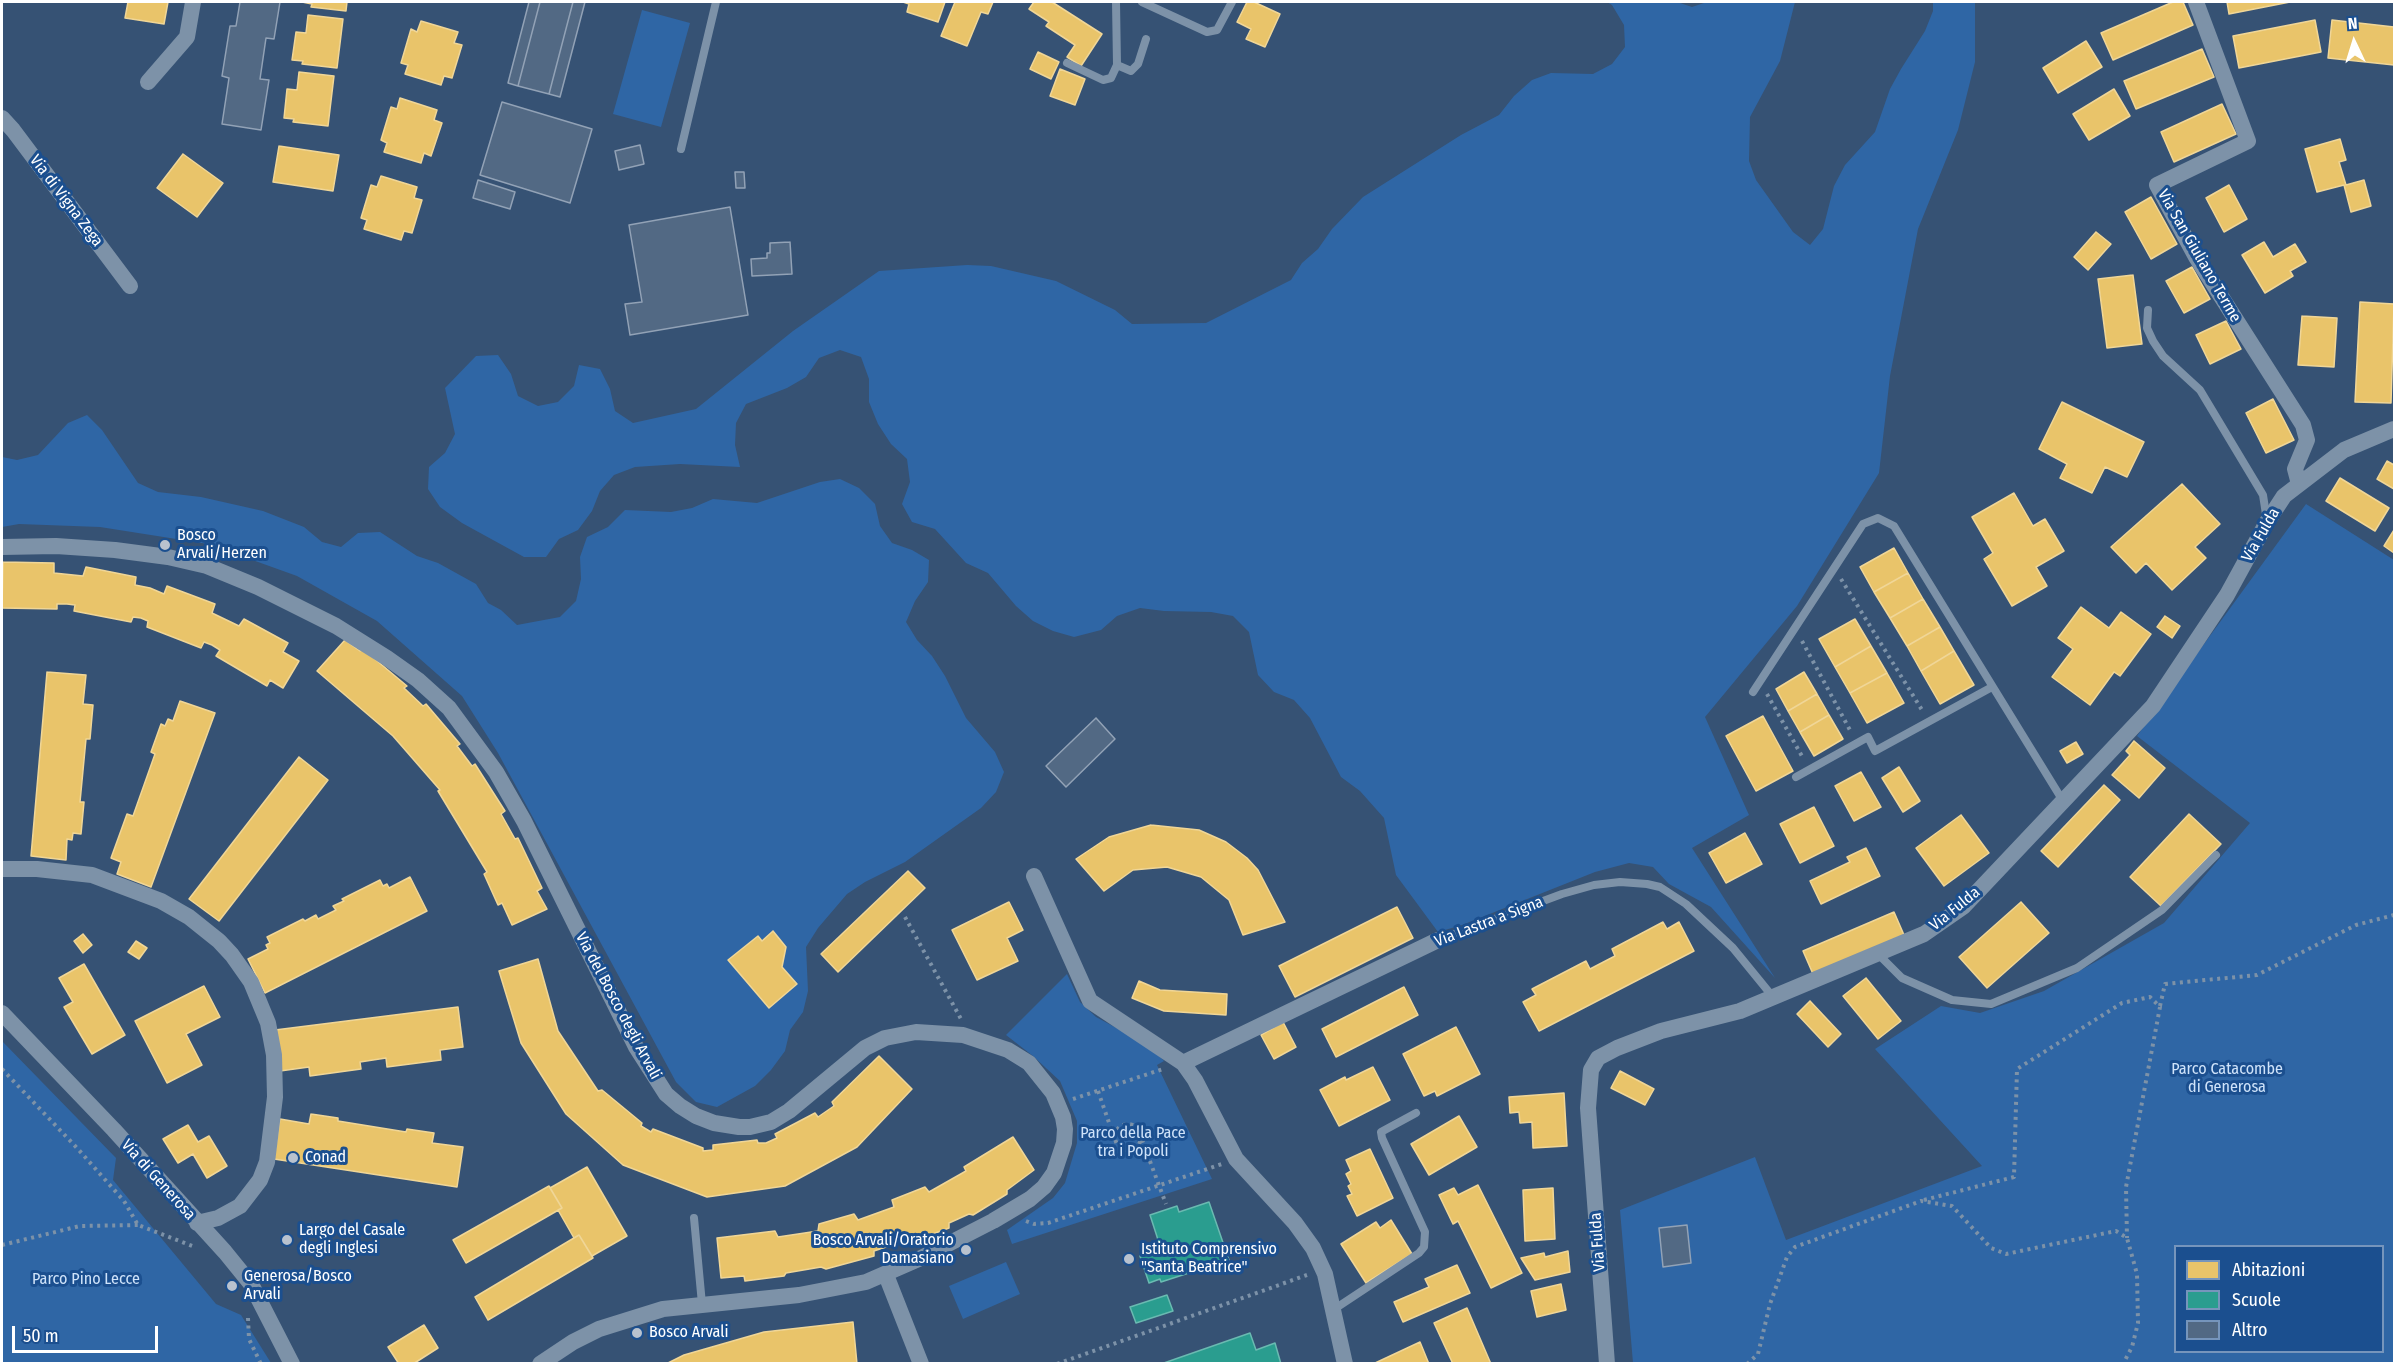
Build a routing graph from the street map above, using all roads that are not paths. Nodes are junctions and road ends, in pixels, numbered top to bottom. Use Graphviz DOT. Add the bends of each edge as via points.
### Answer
graph roads {
  1 [pos="193,2"];
  2 [pos="716,2"];
  3 [pos="1116,2"];
  4 [pos="1142,2"];
  5 [pos="1232,2"];
  6 [pos="2196,2"];
  7 [pos="1146,39"];
  8 [pos="1067,63"];
  9 [pos="1117,65"];
  10 [pos="148,82"];
  11 [pos="2,118"];
  12 [pos="681,149"];
  13 [pos="130,286"];
  14 [pos="2148,310"];
  15 [pos="2394,429"];
  16 [pos="2299,484"];
  17 [pos="2267,522"];
  18 [pos="2,547"];
  19 [pos="1992,687"];
  20 [pos="1753,692"];
  21 [pos="1796,777"];
  22 [pos="2063,801"];
  23 [pos="2216,855"];
  24 [pos="2,869"];
  25 [pos="1034,876"];
  26 [pos="1438,940"];
  27 [pos="1877,953"];
  28 [pos="1773,997"];
  29 [pos="2,1013"];
  30 [pos="1183,1063"];
  31 [pos="1416,1113"];
  32 [pos="694,1218"];
  33 [pos="197,1223"];
  34 [pos="886,1275"];
  35 [pos="702,1304"];
  36 [pos="1333,1310"];
  37 [pos="292,1364"];
  38 [pos="540,1364"];
  39 [pos="921,1364"];
  40 [pos="1345,1364"];
  41 [pos="1607,1364"];
  1 -- 10 [label="street" via="187,37"];
  2 -- 12 [label="lane"];
  3 -- 9 [label="lane"];
  4 -- 5 [label="lane" via="1207,32 1217,30"];
  6 -- 16 [label="street, Via San Giuliano Terme" via="2248,141 2157,185 2196,257 2303,426 2307,440 2295,469"];
  7 -- 9 [label="lane" via="1138,64 1131,71"];
  8 -- 9 [label="lane" via="1104,80 1111,78"];
  11 -- 13 [label="street, Via di Vigna Zega"];
  14 -- 17 [label="lane" via="2147,328 2153,341 2163,356 2200,390 2263,495"];
  15 -- 16 [label="street, Via Fulda" via="2344,450"];
  16 -- 17 [label="street, Via Fulda" via="2284,496"];
  17 -- 22 [label="street, Via Fulda" via="2227,595 2153,706"];
  18 -- 34 [label="street, Via del Bosco degli Arvali" via="115,549 217,570 336,626 430,691 466,729 506,788 652,1073 673,1100 696,1116 728,1126 760,1126 789,1111 857,1053 885,1038 905,1033 928,1031 971,1037 1008,1050 1029,1063 1045,1080 1063,1117 1064,1143 1054,1173 1037,1193 1012,1210"];
  19 -- 20 [label="lane" via="1894,526 1878,518 1863,524"];
  19 -- 21 [label="lane" via="1875,751 1868,737"];
  19 -- 22 [label="lane"];
  22 -- 27 [label="street, Via Fulda" via="1963,907 1930,930"];
  23 -- 27 [label="lane" via="2162,910 2077,968 1991,1004 1952,1000 1902,978"];
  24 -- 33 [label="street" via="76,872 109,880 173,907 232,955 257,994 274,1055 275,1097 267,1162 260,1180 240,1206 218,1218"];
  25 -- 30 [label="street" via="1090,1001"];
  26 -- 28 [label="lane, Via Lastra a Signa" via="1594,885 1647,884 1686,904 1733,948"];
  26 -- 30 [label="street, Via Lastra a Signa"];
  27 -- 28 [label="street, Via Fulda"];
  28 -- 41 [label="street, Via Fulda" via="1740,1011 1661,1031 1617,1048 1598,1058 1591,1070 1588,1108"];
  29 -- 33 [label="street, Via di Generosa"];
  30 -- 36 [label="street" via="1236,1159 1313,1248 1325,1274"];
  31 -- 36 [label="lane" via="1382,1132 1382,1138 1425,1232 1424,1247"];
  32 -- 35 [label="lane"];
  33 -- 37 [label="street, Via di Generosa" via="251,1284"];
  34 -- 35 [label="street, Via del Bosco degli Arvali" via="819,1292"];
  34 -- 39 [label="street"];
  35 -- 38 [label="street, Via del Bosco degli Arvali" via="663,1309 613,1324 573,1342"];
  36 -- 40 [label="street"];
}
